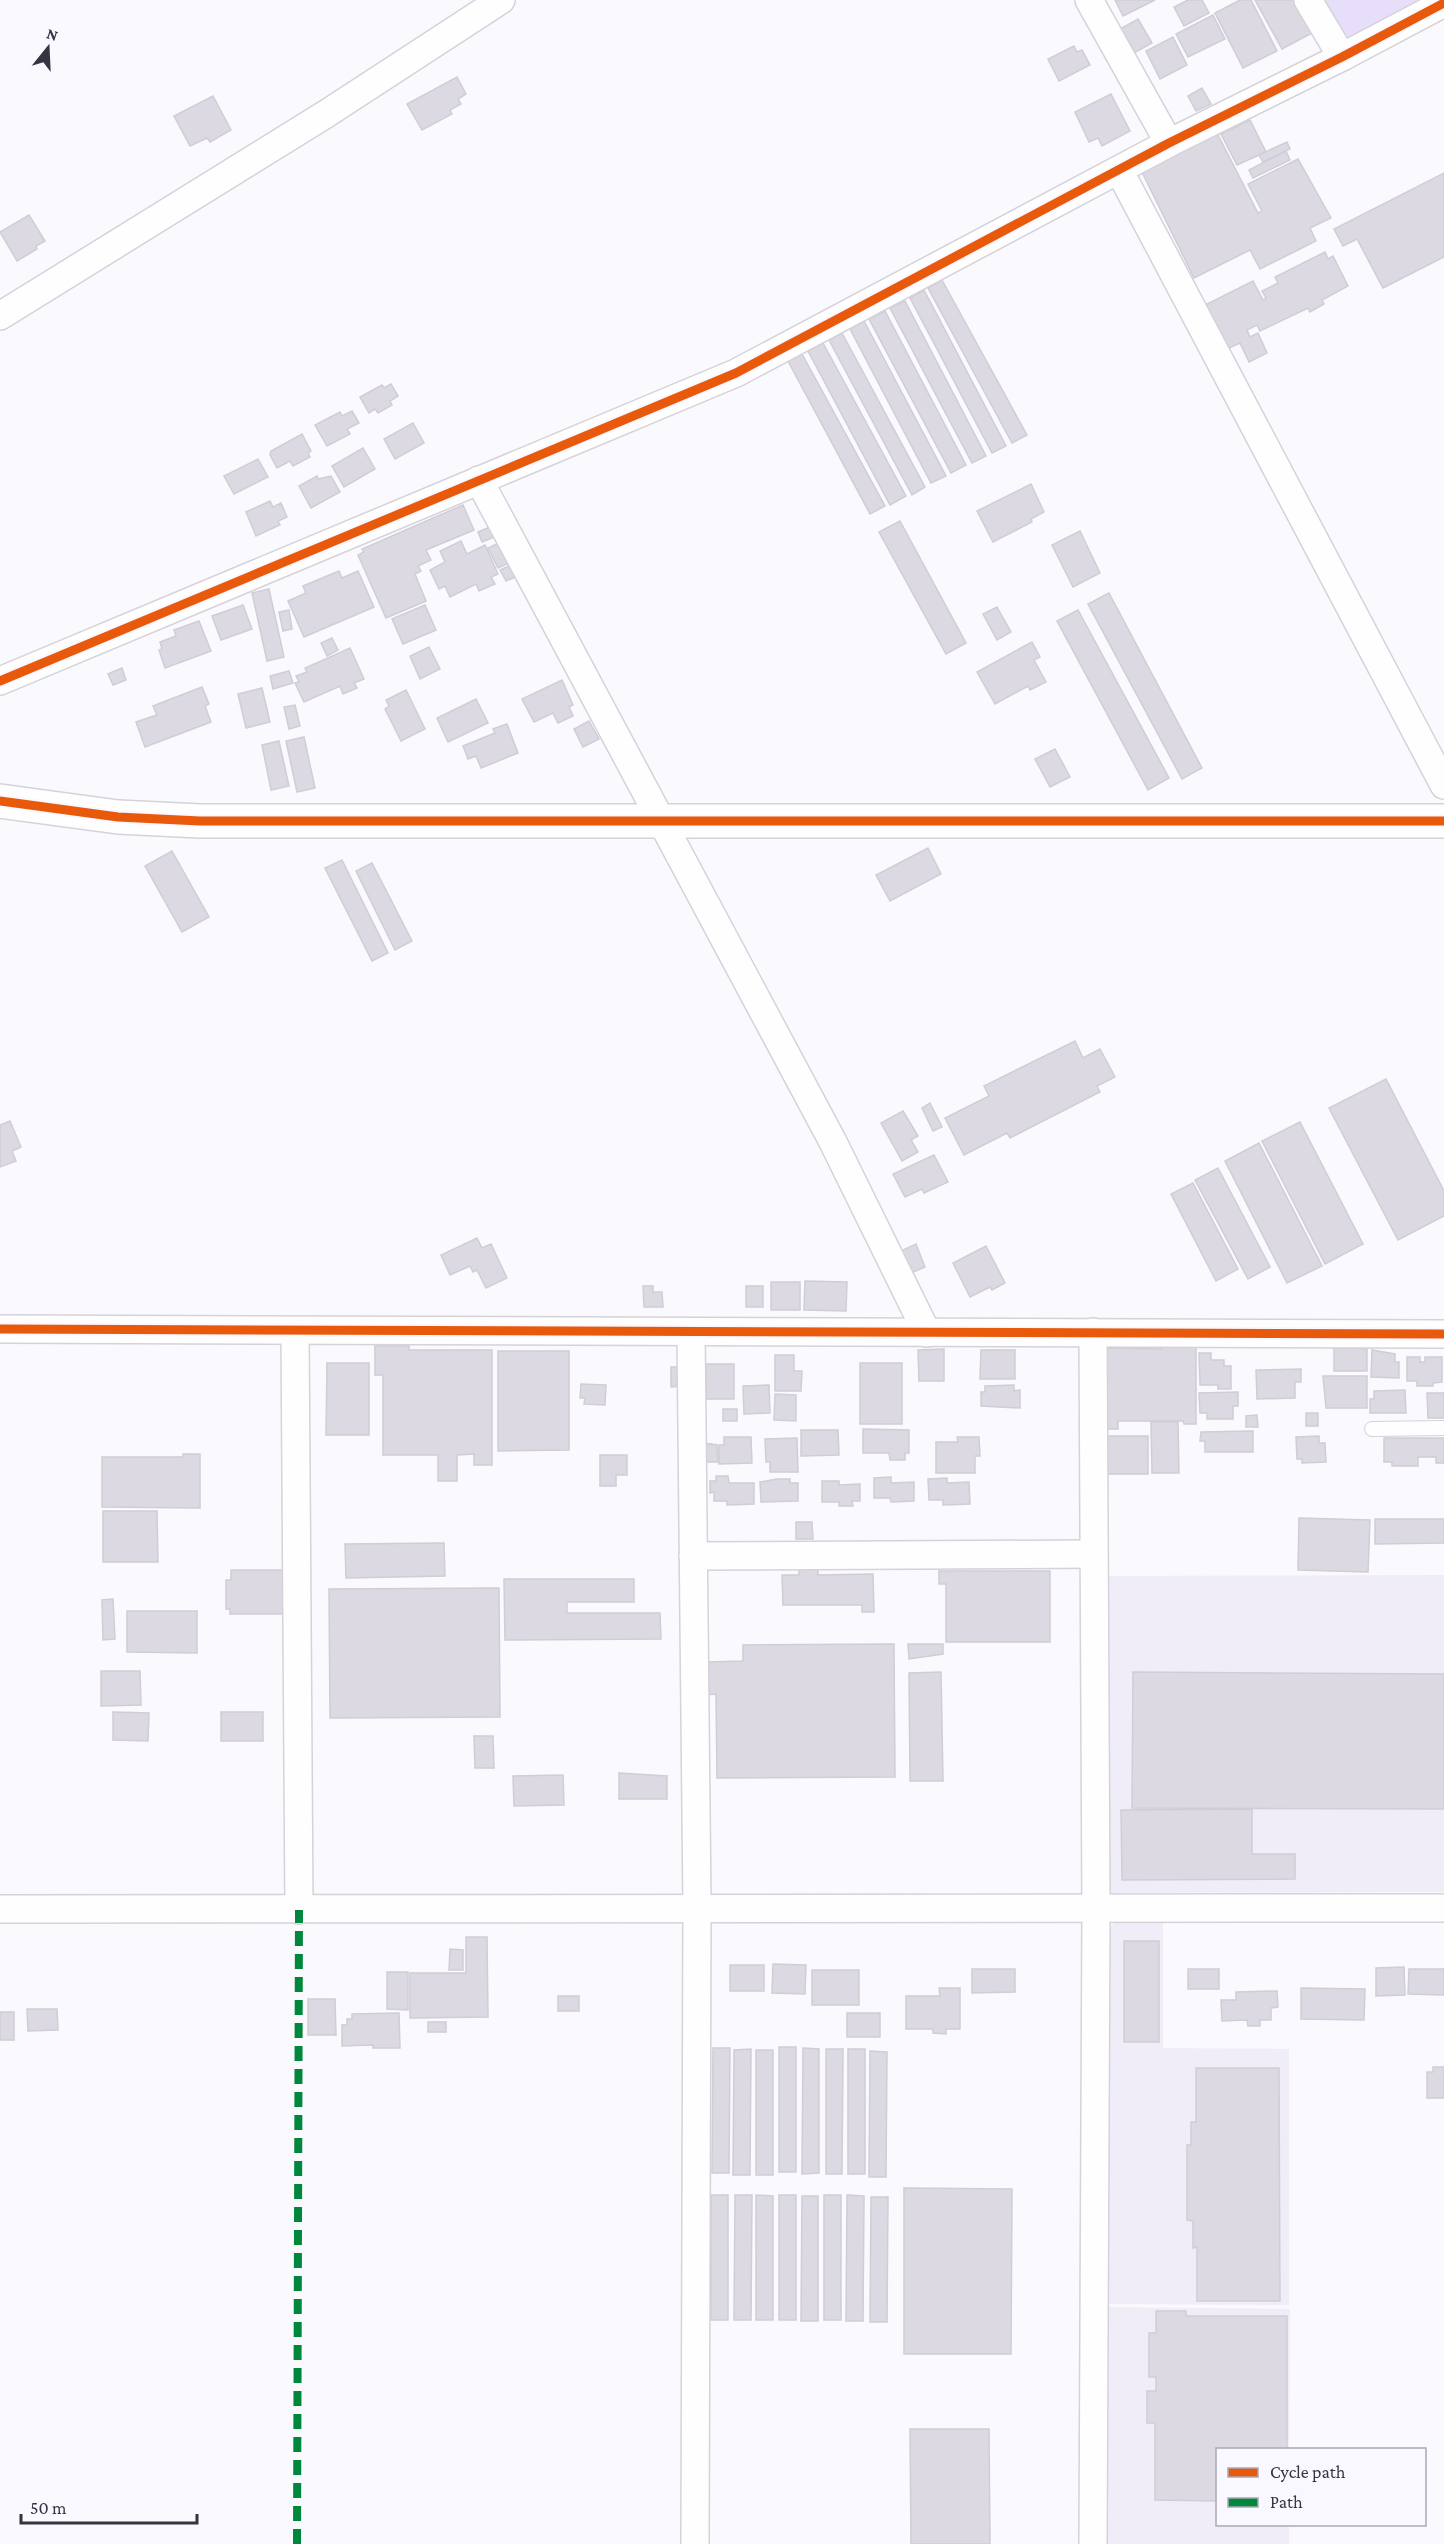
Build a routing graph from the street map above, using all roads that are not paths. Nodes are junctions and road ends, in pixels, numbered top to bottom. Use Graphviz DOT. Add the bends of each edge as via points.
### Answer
graph roads {
  1 [pos="501,0"];
  2 [pos="1089,0"];
  3 [pos="1308,0"];
  4 [pos="1444,3"];
  5 [pos="1342,57"];
  6 [pos="1169,142"];
  7 [pos="1119,170"];
  8 [pos="0,316"];
  9 [pos="479,480"];
  10 [pos="0,681"];
  11 [pos="1444,785"];
  12 [pos="0,801"];
  13 [pos="659,820"];
  14 [pos="1444,821"];
  15 [pos="0,1329"];
  16 [pos="295,1331"];
  17 [pos="691,1332"];
  18 [pos="1093,1332"];
  19 [pos="927,1333"];
  20 [pos="1444,1334"];
  21 [pos="1444,1428"];
  22 [pos="1372,1429"];
  23 [pos="1093,1554"];
  24 [pos="693,1556"];
  25 [pos="697,1907"];
  26 [pos="1444,1908"];
  27 [pos="0,1909"];
  28 [pos="1096,1909"];
  29 [pos="299,1910"];
  30 [pos="695,2544"];
  31 [pos="1093,2544"];
  1 -- 8 [label="street" via="326,114"];
  2 -- 6 [label="street"];
  3 -- 5 [label="street"];
  4 -- 5 [label="street"];
  5 -- 6 [label="street"];
  6 -- 7 [label="street"];
  7 -- 9 [label="street" via="736,373"];
  7 -- 11 [label="street"];
  9 -- 10 [label="street"];
  9 -- 13 [label="street"];
  12 -- 13 [label="street" via="118,817 200,821"];
  13 -- 14 [label="street"];
  13 -- 19 [label="street" via="833,1142"];
  15 -- 16 [label="street"];
  16 -- 17 [label="street"];
  16 -- 29 [label="street"];
  17 -- 19 [label="street"];
  17 -- 24 [label="street"];
  18 -- 19 [label="street"];
  18 -- 20 [label="street"];
  18 -- 23 [label="street"];
  21 -- 22 [label="lane"];
  23 -- 24 [label="street"];
  23 -- 28 [label="street"];
  24 -- 25 [label="street"];
  25 -- 28 [label="street"];
  25 -- 29 [label="street"];
  25 -- 30 [label="street"];
  26 -- 28 [label="street"];
  27 -- 29 [label="street"];
  28 -- 31 [label="street"];
}
